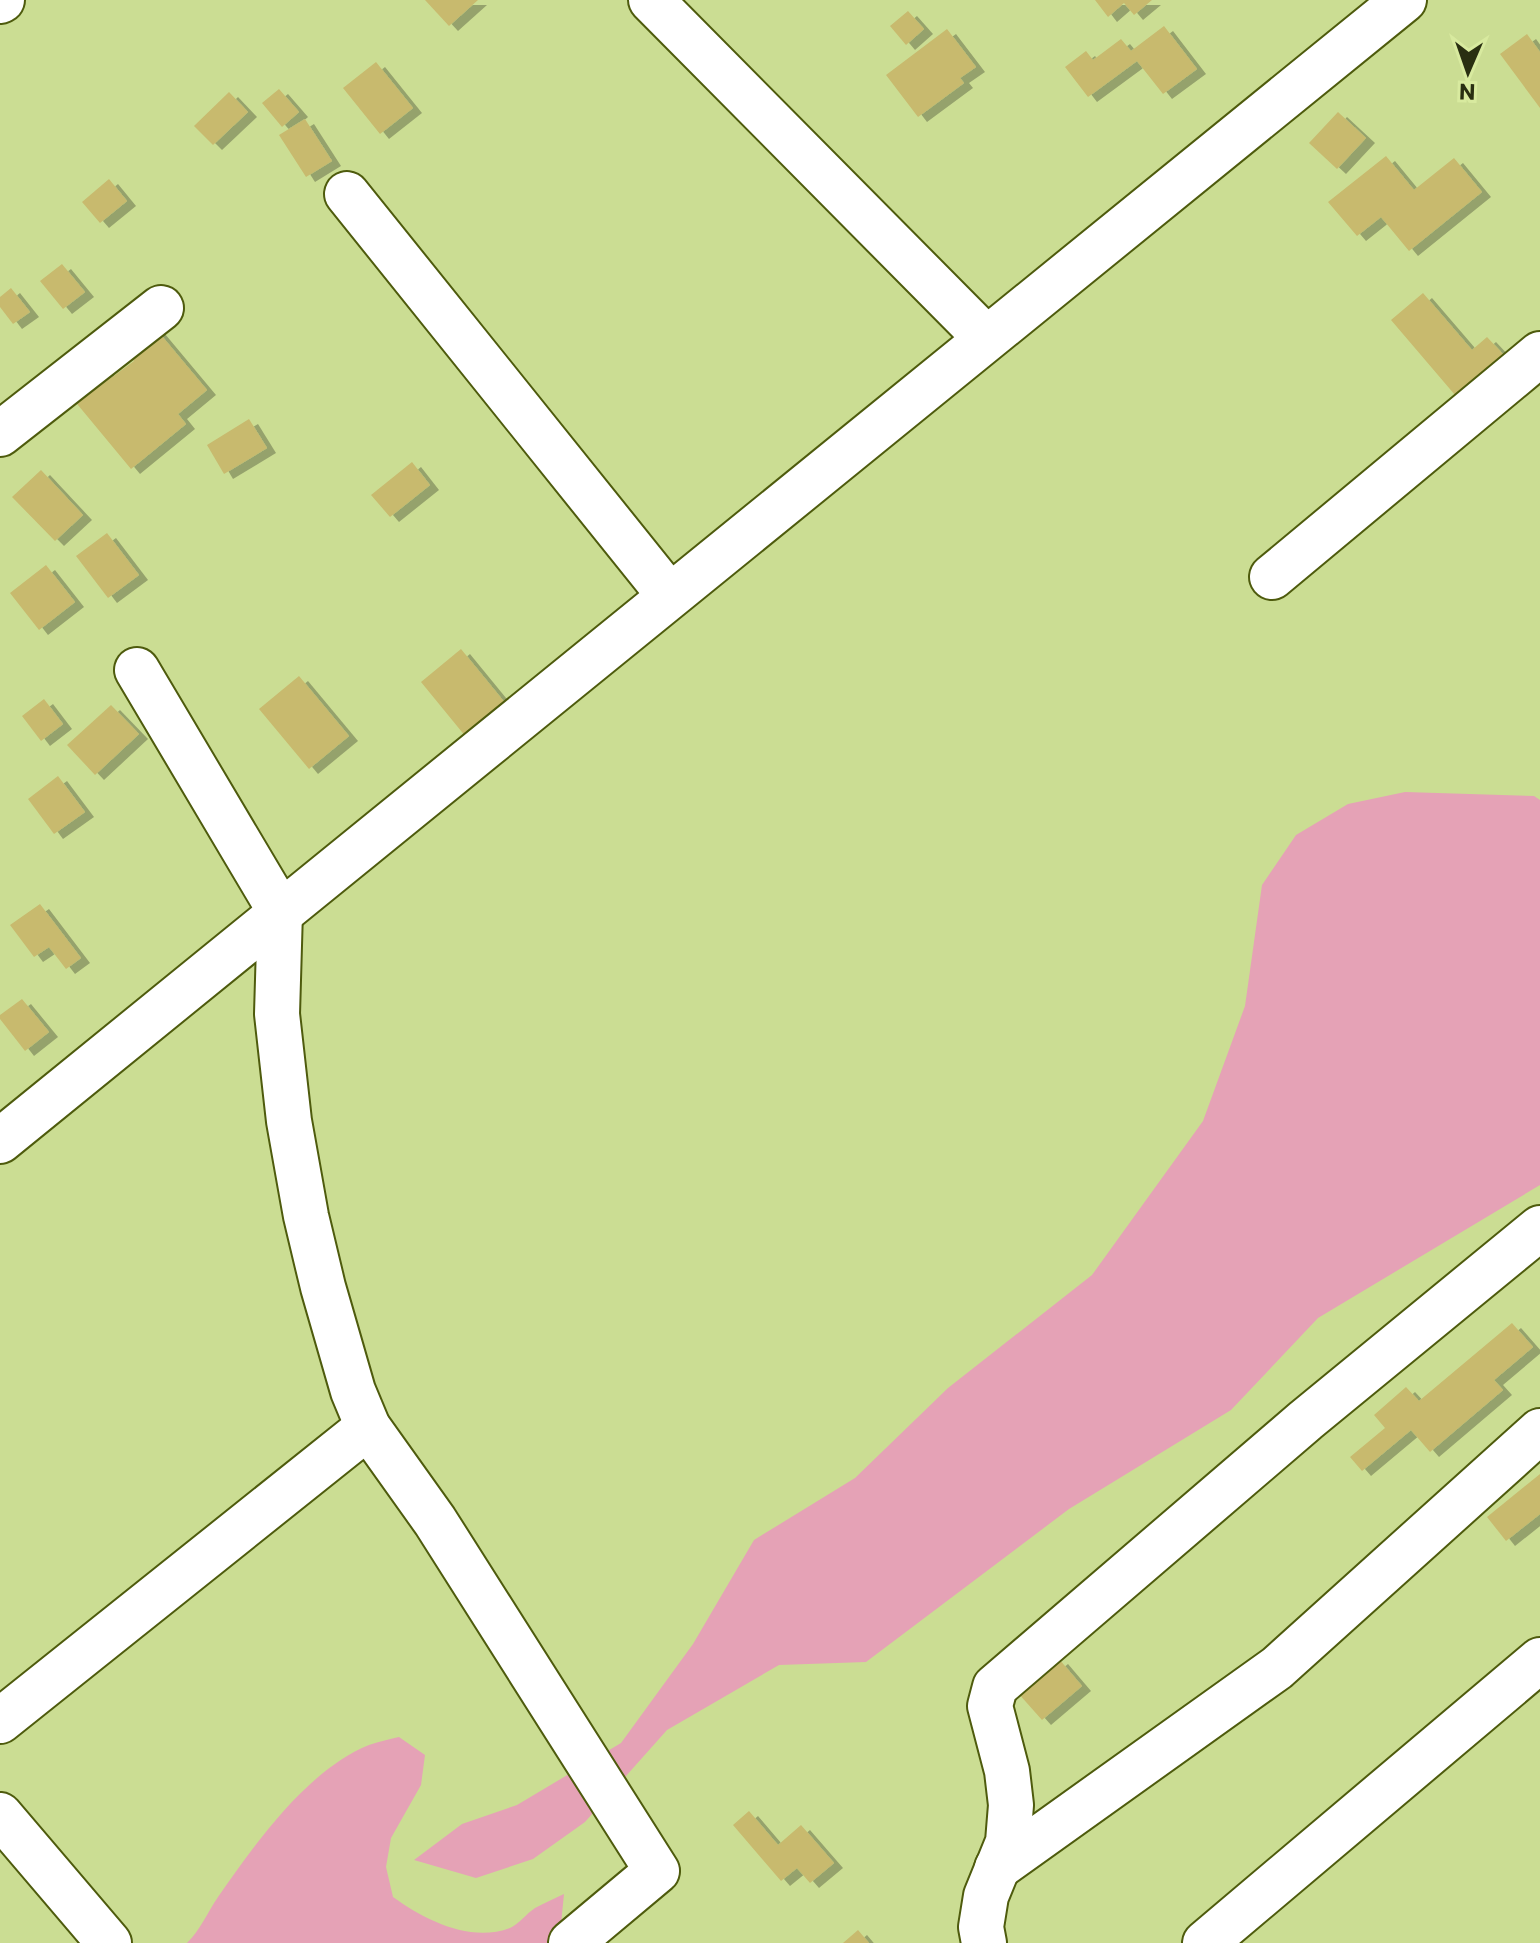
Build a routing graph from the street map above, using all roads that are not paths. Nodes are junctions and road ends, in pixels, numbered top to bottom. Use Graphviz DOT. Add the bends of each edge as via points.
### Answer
graph roads {
  1 [pos="651,0"];
  2 [pos="1404,0"];
  3 [pos="347,194"];
  4 [pos="161,308"];
  5 [pos="986,338"];
  6 [pos="1540,354"];
  7 [pos="0,434"];
  8 [pos="1272,577"];
  9 [pos="669,595"];
  10 [pos="137,670"];
  11 [pos="280,911"];
  12 [pos="0,1141"];
  13 [pos="1540,1228"];
  14 [pos="368,1427"];
  15 [pos="1540,1431"];
  16 [pos="1540,1660"];
  17 [pos="0,1721"];
  18 [pos="0,1815"];
  19 [pos="997,1868"];
  20 [pos="109,1943"];
  21 [pos="571,1943"];
  22 [pos="984,1943"];
  23 [pos="1205,1943"];
  1 -- 5 [label="street"];
  2 -- 5 [label="street"];
  3 -- 9 [label="street"];
  4 -- 7 [label="street"];
  5 -- 9 [label="street"];
  6 -- 8 [label="street"];
  9 -- 11 [label="street"];
  10 -- 11 [label="street"];
  11 -- 12 [label="street"];
  11 -- 14 [label="street" via="277,1014 289,1121 323,1287"];
  13 -- 19 [label="street" via="995,1687 990,1706 1011,1805 1008,1842"];
  14 -- 17 [label="street"];
  14 -- 21 [label="street" via="435,1521 657,1871"];
  15 -- 19 [label="street" via="1277,1668"];
  16 -- 23 [label="street"];
  18 -- 20 [label="street"];
  19 -- 22 [label="street" via="986,1896"];
}
